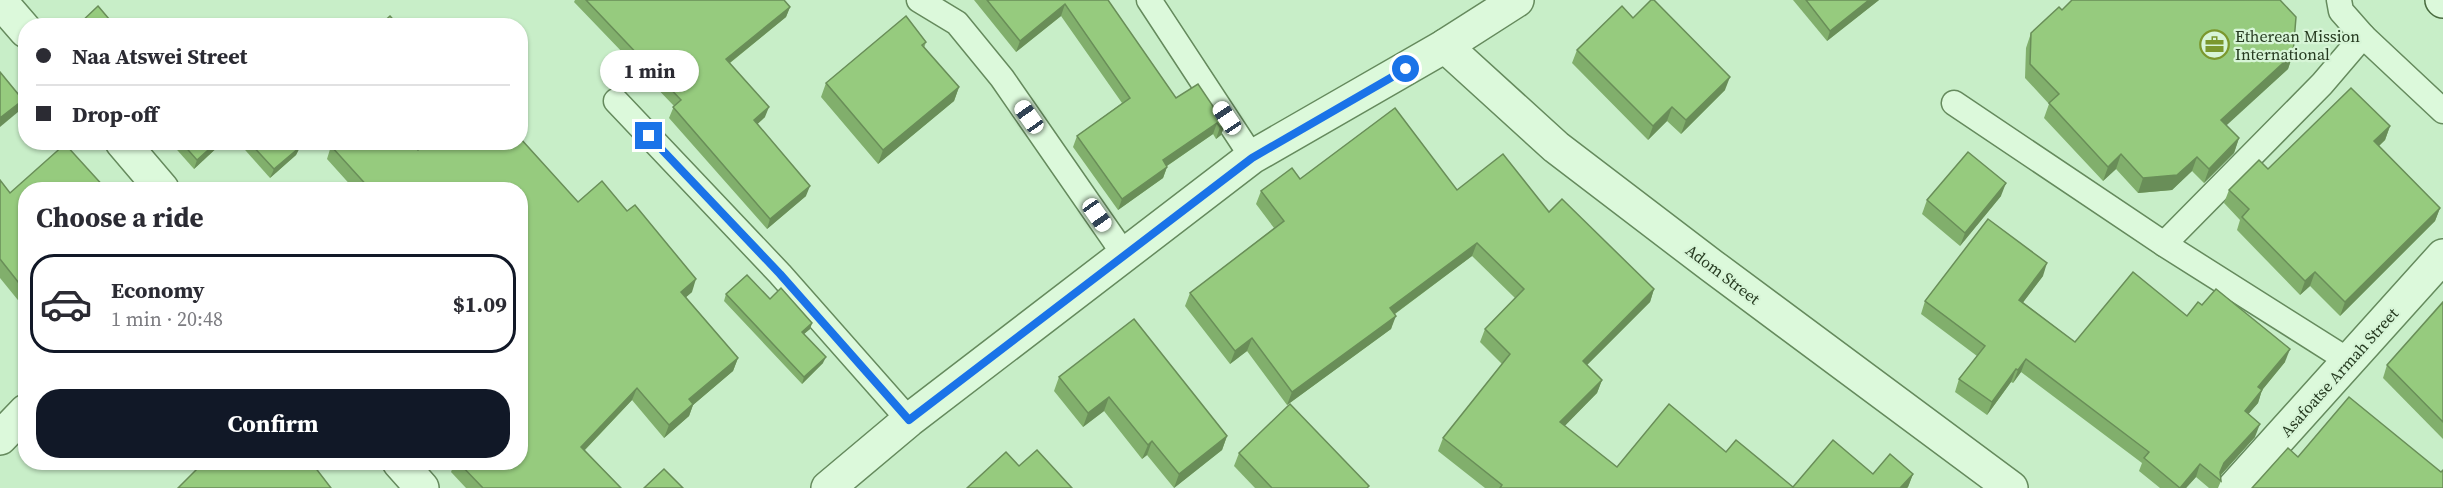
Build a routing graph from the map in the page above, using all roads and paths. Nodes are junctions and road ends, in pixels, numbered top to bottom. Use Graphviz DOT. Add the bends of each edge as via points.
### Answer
graph roads {
  1 [pos="919,0"];
  2 [pos="1149,0"];
  3 [pos="1518,0"];
  4 [pos="2339,0"];
  5 [pos="0,2"];
  6 [pos="18,22"];
  7 [pos="2363,36"];
  8 [pos="1444,46"];
  9 [pos="616,101"];
  10 [pos="1954,103"];
  11 [pos="2443,111"];
  12 [pos="129,150"];
  13 [pos="1252,158"];
  14 [pos="156,182"];
  15 [pos="2164,244"];
  16 [pos="1124,254"];
  17 [pos="2443,256"];
  18 [pos="2349,361"];
  19 [pos="18,419"];
  20 [pos="909,420"];
  21 [pos="0,438"];
  22 [pos="406,470"];
  23 [pos="422,488"];
  24 [pos="828,488"];
  25 [pos="2011,488"];
  26 [pos="2234,488"];
  1 -- 16 [label="lane" via="957,23 1002,78"];
  2 -- 13 [label="lane"];
  3 -- 8 [label="street"];
  4 -- 7 [label="lane" via="2341,11"];
  5 -- 6 [label="street"];
  7 -- 11 [label="lane"];
  7 -- 15 [label="lane" via="2322,84"];
  8 -- 13 [label="street"];
  8 -- 25 [label="street, Adom Street" via="1556,147"];
  9 -- 20 [label="lane" via="780,274"];
  10 -- 15 [label="lane"];
  12 -- 14 [label="street"];
  13 -- 16 [label="street"];
  15 -- 18 [label="lane"];
  16 -- 20 [label="street"];
  17 -- 18 [label="street, Asafoatse Armah Street"];
  18 -- 26 [label="street, Asafoatse Armah Street"];
  19 -- 21 [label="street"];
  20 -- 24 [label="street"];
  22 -- 23 [label="street"];
}
